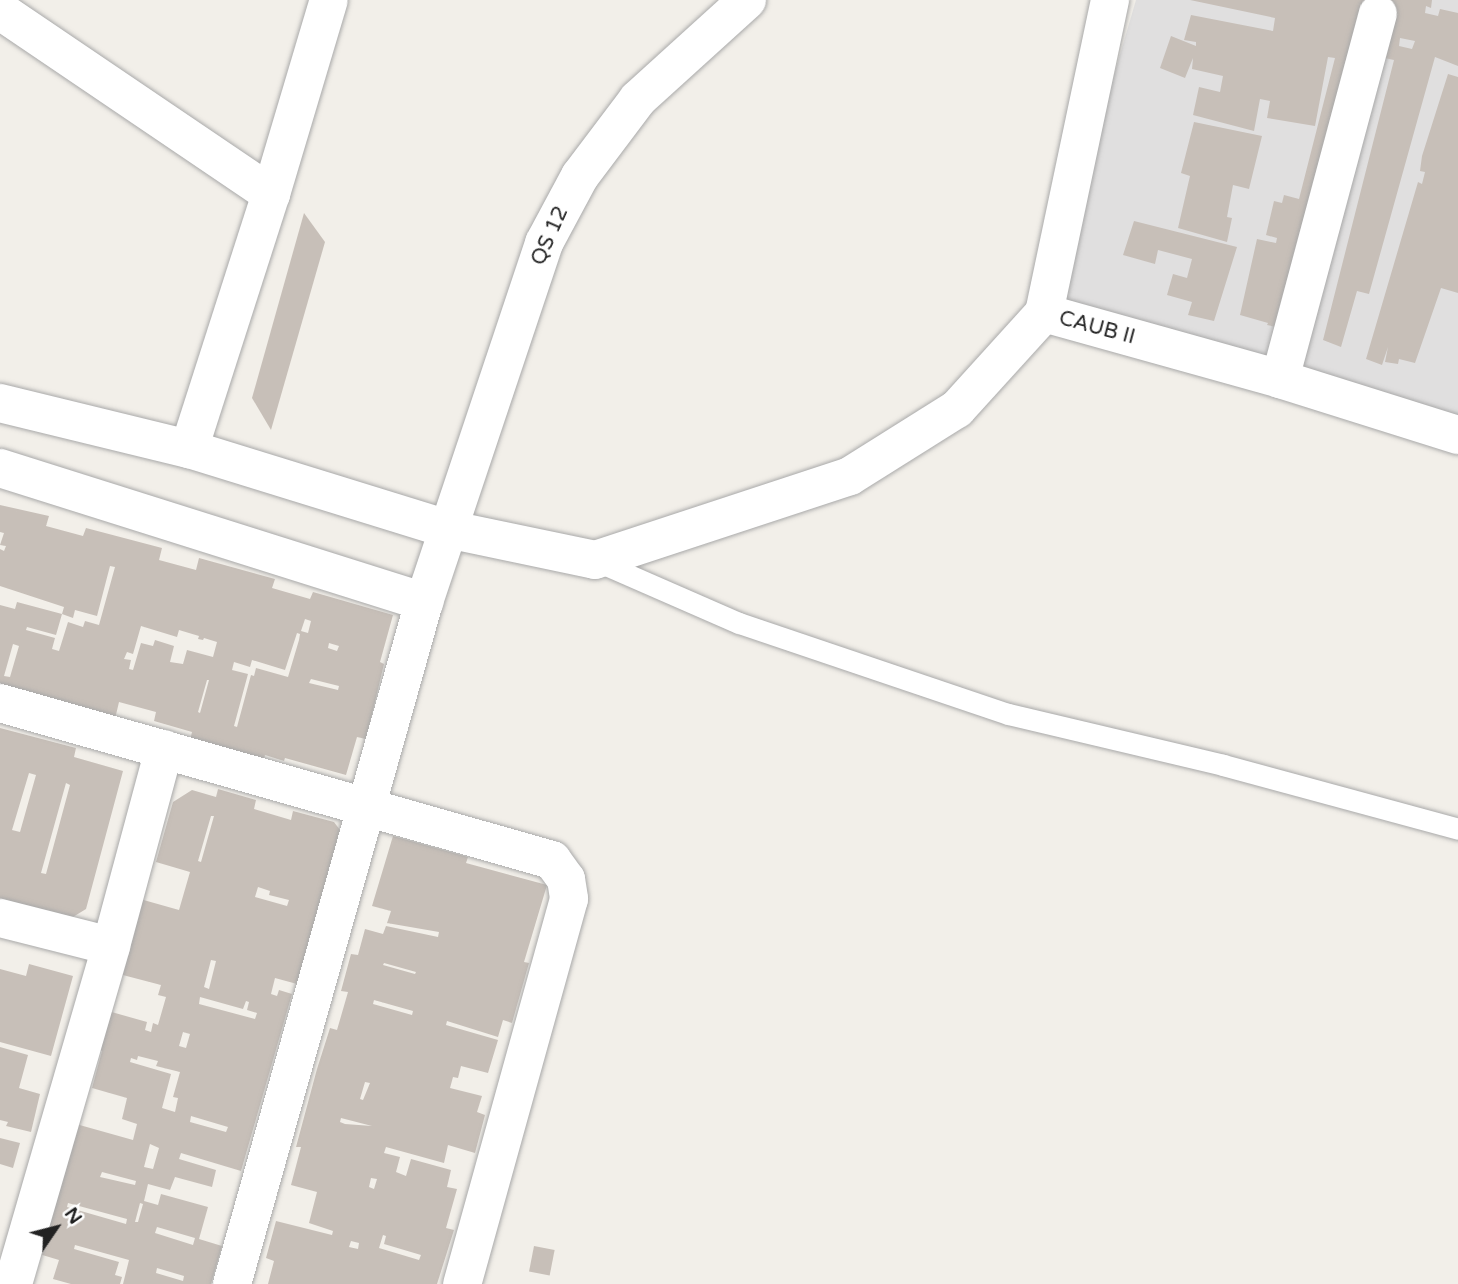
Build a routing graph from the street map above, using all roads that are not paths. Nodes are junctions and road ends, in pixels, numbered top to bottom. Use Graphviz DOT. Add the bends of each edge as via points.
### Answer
graph roads {
  1 [pos="329,0"];
  2 [pos="747,0"];
  3 [pos="1110,0"];
  4 [pos="0,6"];
  5 [pos="1378,13"];
  6 [pos="271,194"];
  7 [pos="1044,313"];
  8 [pos="1280,379"];
  9 [pos="6,417"];
  10 [pos="1458,435"];
  11 [pos="189,449"];
  12 [pos="0,468"];
  13 [pos="447,529"];
  14 [pos="595,560"];
  15 [pos="424,601"];
  16 [pos="0,703"];
  17 [pos="164,749"];
  18 [pos="366,809"];
  19 [pos="1458,829"];
  20 [pos="0,918"];
  21 [pos="111,946"];
  22 [pos="13,1284"];
  23 [pos="232,1284"];
  24 [pos="462,1284"];
  1 -- 6 [label="street"];
  2 -- 13 [label="street, QS 12" via="638,99 580,176 544,243"];
  3 -- 7 [label="street, CAUB II"];
  4 -- 6 [label="street" via="2,12"];
  5 -- 8 [label="street"];
  6 -- 11 [label="street"];
  7 -- 8 [label="street, CAUB II"];
  7 -- 14 [label="street" via="957,409 850,476"];
  8 -- 10 [label="street, CAUB II"];
  9 -- 11 [label="street"];
  11 -- 13 [label="street"];
  12 -- 15 [label="street"];
  13 -- 14 [label="street"];
  13 -- 15 [label="street, QS 12"];
  14 -- 19 [label="lane" via="739,623 1008,714 1223,765"];
  15 -- 18 [label="street, QS 12"];
  16 -- 17 [label="street"];
  17 -- 18 [label="street"];
  17 -- 21 [label="street"];
  18 -- 23 [label="street, QS 12"];
  18 -- 24 [label="street" via="552,860 566,879 569,899"];
  20 -- 21 [label="street"];
  21 -- 22 [label="street"];
}
